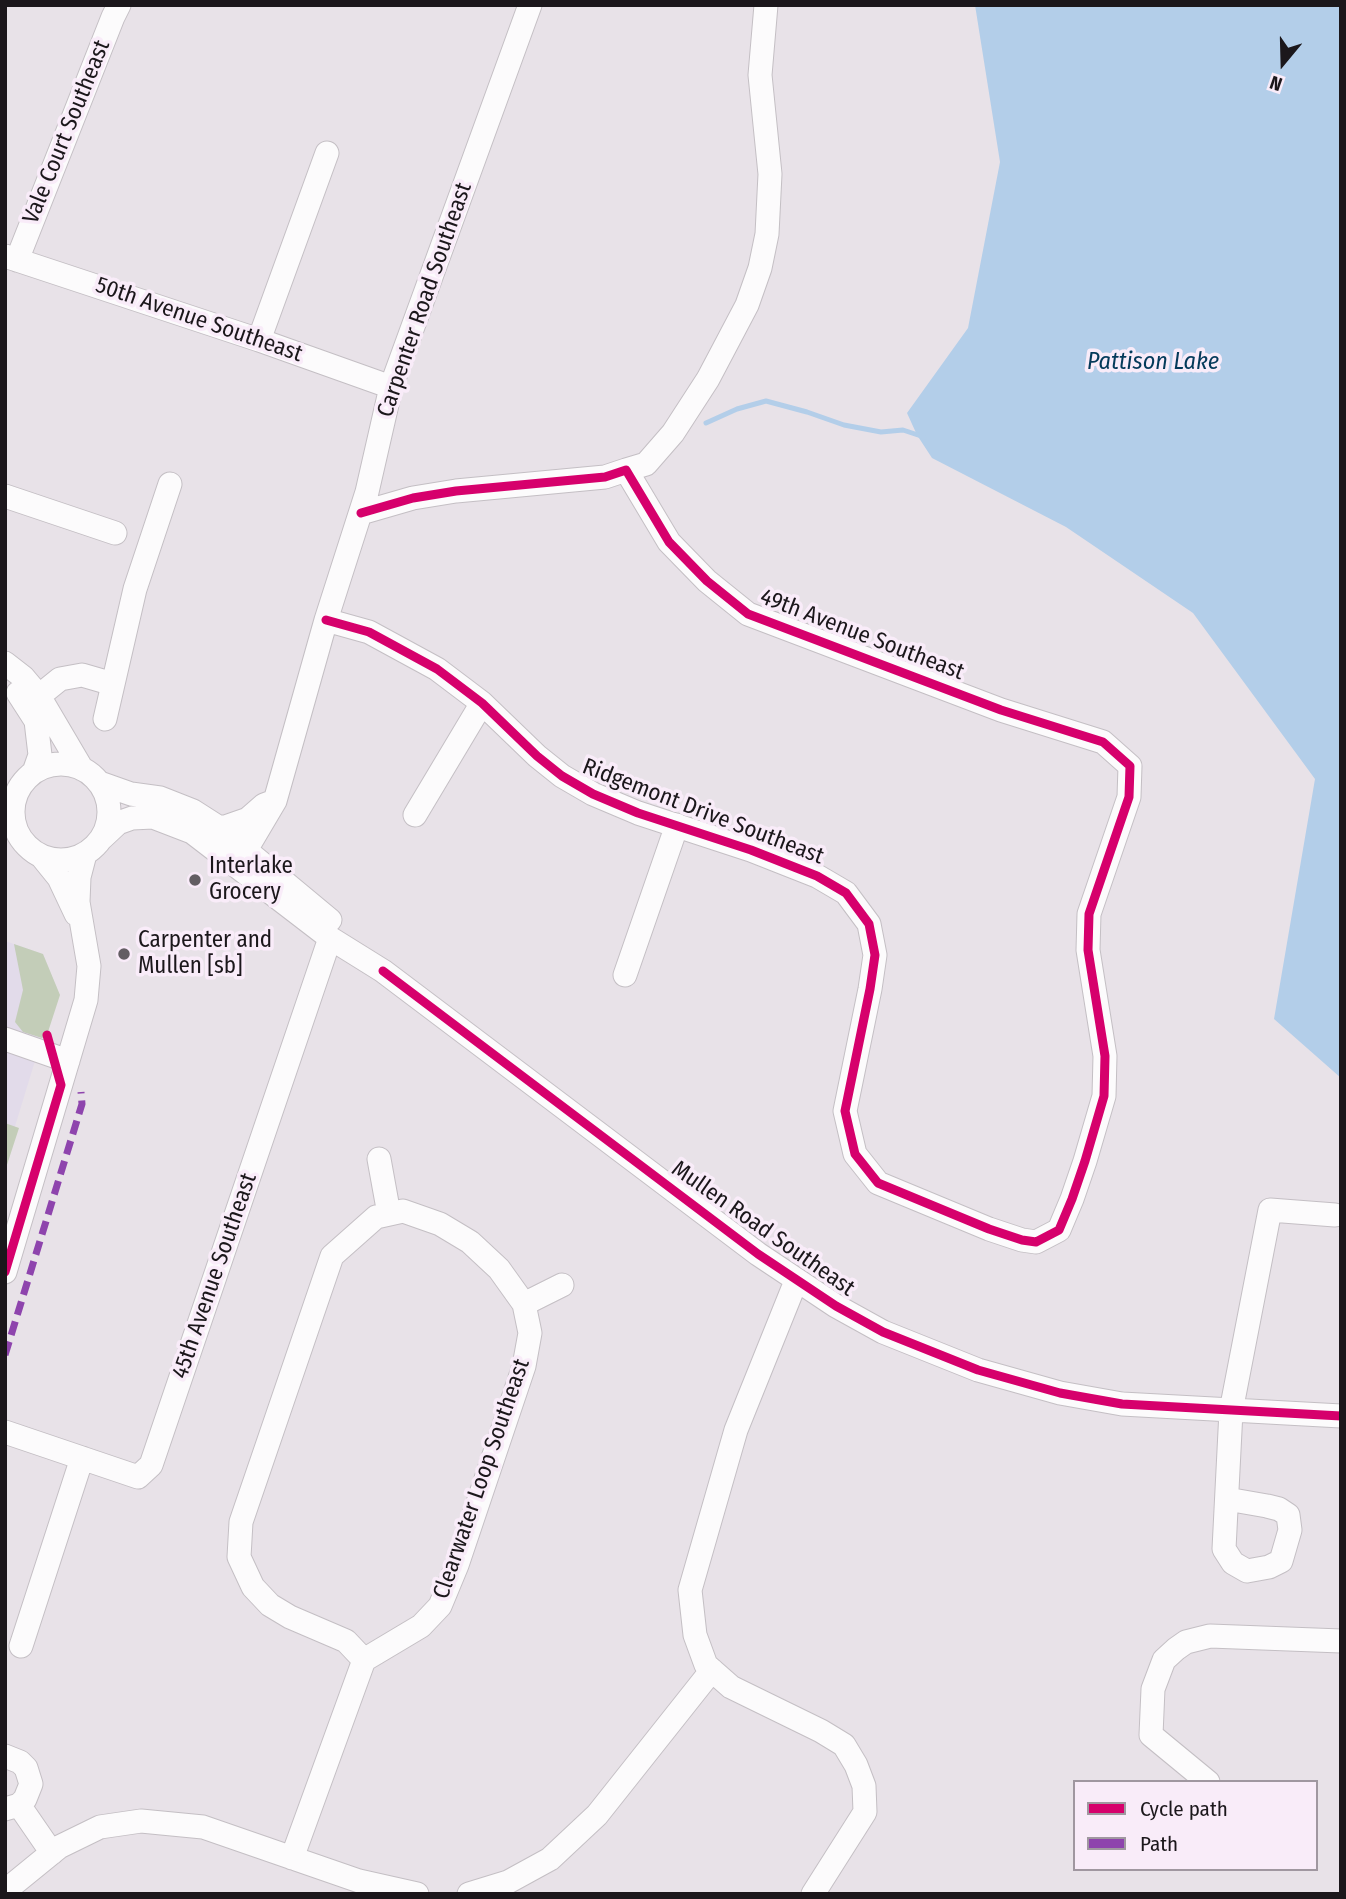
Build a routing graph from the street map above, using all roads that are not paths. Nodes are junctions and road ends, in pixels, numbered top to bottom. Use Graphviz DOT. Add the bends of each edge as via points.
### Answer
graph roads {
  1 [pos="119,5"];
  2 [pos="530,5"];
  3 [pos="766,5"];
  4 [pos="327,153"];
  5 [pos="11,258"];
  6 [pos="259,340"];
  7 [pos="391,387"];
  8 [pos="626,470"];
  9 [pos="170,484"];
  10 [pos="5,496"];
  11 [pos="360,513"];
  12 [pos="115,533"];
  13 [pos="326,620"];
  14 [pos="5,663"];
  15 [pos="5,682"];
  16 [pos="113,684"];
  17 [pos="39,696"];
  18 [pos="482,702"];
  19 [pos="105,719"];
  20 [pos="34,772"];
  21 [pos="91,776"];
  22 [pos="275,801"];
  23 [pos="9,808"];
  24 [pos="415,815"];
  25 [pos="677,825"];
  26 [pos="218,827"];
  27 [pos="192,832"];
  28 [pos="102,838"];
  29 [pos="246,850"];
  30 [pos="85,854"];
  31 [pos="42,857"];
  32 [pos="80,924"];
  33 [pos="330,938"];
  34 [pos="383,971"];
  35 [pos="625,975"];
  36 [pos="5,1039"];
  37 [pos="68,1060"];
  38 [pos="379,1159"];
  39 [pos="389,1214"];
  40 [pos="1335,1215"];
  41 [pos="1036,1242"];
  42 [pos="5,1272"];
  43 [pos="796,1281"];
  44 [pos="562,1285"];
  45 [pos="524,1304"];
  46 [pos="1231,1411"];
  47 [pos="1341,1416"];
  48 [pos="5,1432"];
  49 [pos="82,1458"];
  50 [pos="1227,1499"];
  51 [pos="1341,1641"];
  52 [pos="21,1646"];
  53 [pos="364,1660"];
  54 [pos="712,1670"];
  55 [pos="5,1756"];
  56 [pos="1206,1780"];
  57 [pos="12,1807"];
  58 [pos="52,1853"];
  59 [pos="292,1858"];
  60 [pos="357,1888"];
  61 [pos="5,1891"];
  62 [pos="417,1894"];
  63 [pos="469,1894"];
  64 [pos="813,1894"];
  1 -- 5 [label="street, Vale Court Southeast"];
  2 -- 7 [label="street, Carpenter Road Southeast"];
  3 -- 8 [label="street" via="760,75 770,174 760,268 708,379 673,433 646,464"];
  4 -- 6 [label="street"];
  5 -- 6 [label="street, 50th Avenue Southeast"];
  6 -- 7 [label="street, 50th Avenue Southeast"];
  7 -- 11 [label="street, Carpenter Road Southeast"];
  8 -- 11 [label="street" via="605,477 456,491"];
  8 -- 41 [label="street, 49th Avenue Southeast" via="669,542 748,614 1001,710 1103,742 1130,766 1129,797 1089,914 1088,938 1105,1056 1104,1096 1086,1161 1059,1230"];
  9 -- 16 [label="street" via="135,589"];
  10 -- 12 [label="street"];
  11 -- 13 [label="street, Carpenter Road Southeast"];
  13 -- 18 [label="street, Ridgemont Drive Southeast" via="398,646"];
  13 -- 22 [label="street, Carpenter Road Southeast"];
  14 -- 17 [label="street"];
  15 -- 20 [label="street" via="36,721 40,755"];
  16 -- 17 [label="street" via="82,675 60,679"];
  16 -- 19 [label="street"];
  17 -- 21 [label="street"];
  18 -- 24 [label="street"];
  18 -- 25 [label="street, Ridgemont Drive Southeast" via="562,776 593,794"];
  20 -- 21 [label="street" via="58,764"];
  20 -- 23 [label="street"];
  21 -- 26 [label="street, Mullen Road Southeast" via="131,794 175,803"];
  21 -- 28 [label="street" via="107,798 109,815"];
  22 -- 26 [label="street" via="248,819"];
  22 -- 29 [label="street, Carpenter Road Southeast"];
  23 -- 31 [label="street" via="18,833"];
  25 -- 35 [label="street"];
  25 -- 41 [label="street, Ridgemont Drive Southeast" via="817,876 846,893 869,924 875,955 845,1111 855,1154 878,1183 989,1229"];
  26 -- 29 [label="street, Mullen Road Southeast"];
  27 -- 28 [label="street, Mullen Road Southeast" via="153,817 132,818 118,823"];
  27 -- 29 [label="street"];
  27 -- 33 [label="street, Mullen Road Southeast"];
  28 -- 30 [label="street"];
  29 -- 34 [label="street, Mullen Road Southeast" via="348,934"];
  30 -- 31 [label="street" via="62,860"];
  30 -- 32 [label="street" via="79,877"];
  31 -- 32 [label="street" via="59,878"];
  32 -- 37 [label="street" via="89,966 87,991"];
  33 -- 34 [label="street, Mullen Road Southeast"];
  33 -- 49 [label="street, 45th Avenue Southeast" via="151,1465 138,1477"];
  34 -- 43 [label="street, Mullen Road Southeast"];
  36 -- 37 [label="street"];
  37 -- 42 [label="street"];
  38 -- 39 [label="street"];
  39 -- 45 [label="street, Clearwater Loop Southeast" via="404,1211 440,1224 470,1242 499,1269"];
  39 -- 53 [label="street" via="376,1217 332,1256 241,1522 239,1557 253,1587 270,1605 345,1642"];
  40 -- 46 [label="street" via="1270,1210"];
  43 -- 46 [label="street, Mullen Road Southeast" via="883,1332 1015,1381 1122,1404"];
  43 -- 54 [label="street" via="736,1430 690,1591 695,1635"];
  44 -- 45 [label="street"];
  45 -- 53 [label="street, Clearwater Loop Southeast" via="530,1333 524,1366 440,1606 421,1626"];
  46 -- 47 [label="street, Mullen Road Southeast"];
  46 -- 50 [label="street"];
  48 -- 49 [label="street, 45th Avenue Southeast"];
  49 -- 52 [label="street"];
  51 -- 56 [label="street" via="1210,1636 1186,1642 1164,1660 1153,1689 1151,1735"];
  53 -- 59 [label="street"];
  54 -- 63 [label="street" via="597,1815 550,1859 508,1882"];
  54 -- 64 [label="street" via="731,1687 844,1745 856,1765 864,1786 865,1812"];
  55 -- 57 [label="street" via="20,1762 30,1775 29,1792"];
  57 -- 58 [label="street"];
  58 -- 59 [label="street" via="100,1827 141,1821 202,1827"];
  58 -- 61 [label="street"];
  59 -- 60 [label="street"];
  60 -- 62 [label="street"];
}
